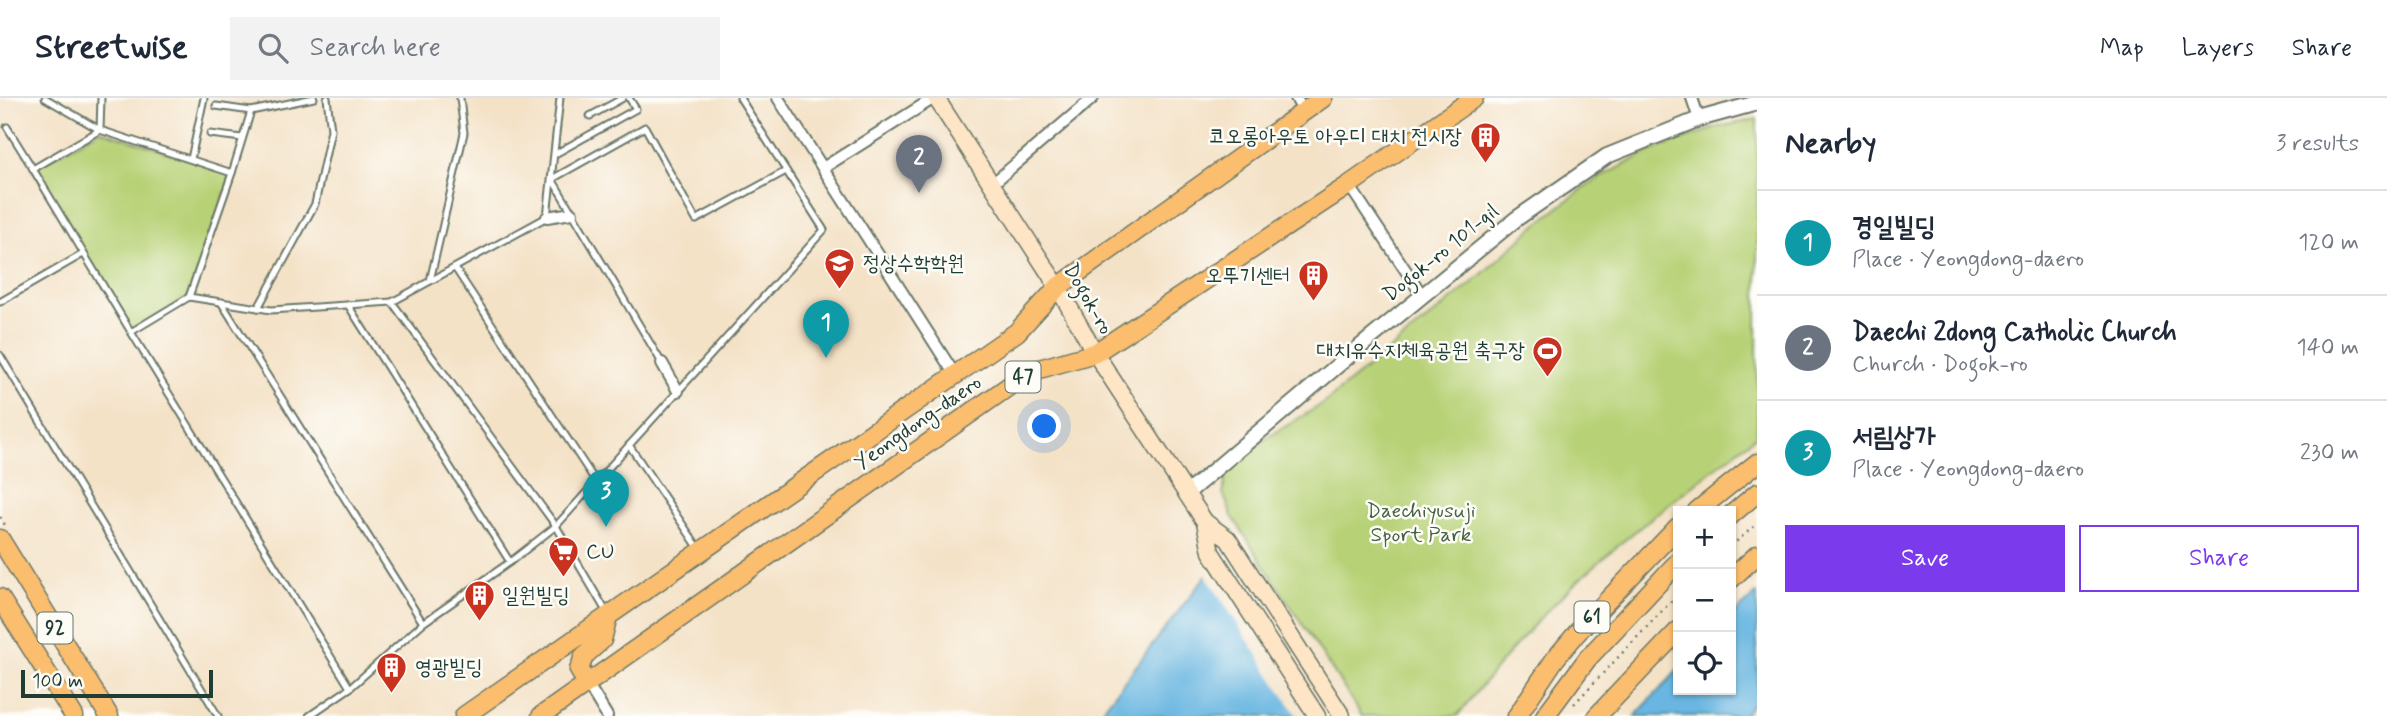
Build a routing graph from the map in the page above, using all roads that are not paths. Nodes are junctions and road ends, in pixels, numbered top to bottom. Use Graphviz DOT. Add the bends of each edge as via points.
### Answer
graph roads {
  1 [pos="45,98"];
  2 [pos="101,98"];
  3 [pos="204,98"];
  4 [pos="314,98"];
  5 [pos="327,98"];
  6 [pos="460,98"];
  7 [pos="560,98"];
  8 [pos="622,98"];
  9 [pos="629,98"];
  10 [pos="740,98"];
  11 [pos="778,98"];
  12 [pos="935,98"];
  13 [pos="1093,98"];
  14 [pos="1323,98"];
  15 [pos="1474,98"];
  16 [pos="1692,98"];
  17 [pos="1757,103"];
  18 [pos="1299,104"];
  19 [pos="216,106"];
  20 [pos="250,111"];
  21 [pos="590,116"];
  22 [pos="1699,119"];
  23 [pos="7,127"];
  24 [pos="100,130"];
  25 [pos="210,134"];
  26 [pos="242,138"];
  27 [pos="555,154"];
  28 [pos="191,159"];
  29 [pos="823,168"];
  30 [pos="33,169"];
  31 [pos="786,171"];
  32 [pos="232,173"];
  33 [pos="552,179"];
  34 [pos="991,185"];
  35 [pos="1349,185"];
  36 [pos="572,213"];
  37 [pos="547,217"];
  38 [pos="83,254"];
  39 [pos="455,268"];
  40 [pos="430,281"];
  41 [pos="1058,287"];
  42 [pos="1422,295"];
  43 [pos="189,297"];
  44 [pos="0,302"];
  45 [pos="221,302"];
  46 [pos="392,302"];
  47 [pos="348,305"];
  48 [pos="258,308"];
  49 [pos="131,332"];
  50 [pos="1095,353"];
  51 [pos="0,355"];
  52 [pos="662,363"];
  53 [pos="955,375"];
  54 [pos="678,391"];
  55 [pos="629,445"];
  56 [pos="1757,463"];
  57 [pos="596,482"];
  58 [pos="1757,493"];
  59 [pos="1187,494"];
  60 [pos="1703,506"];
  61 [pos="1736,511"];
  62 [pos="1205,522"];
  63 [pos="556,526"];
  64 [pos="1673,532"];
  65 [pos="0,539"];
  66 [pos="701,552"];
  67 [pos="1757,555"];
  68 [pos="510,562"];
  69 [pos="1673,567"];
  70 [pos="1736,574"];
  71 [pos="0,598"];
  72 [pos="608,616"];
  73 [pos="423,623"];
  74 [pos="1677,632"];
  75 [pos="587,684"];
  76 [pos="350,688"];
  77 [pos="74,716"];
  78 [pos="109,716"];
  79 [pos="218,716"];
  80 [pos="309,716"];
  81 [pos="464,716"];
  82 [pos="541,716"];
  83 [pos="607,716"];
  84 [pos="1317,716"];
  85 [pos="1342,716"];
  86 [pos="1517,716"];
  87 [pos="1545,716"];
  88 [pos="1597,716"];
  1 -- 24 [label="lane"];
  2 -- 24 [label="lane"];
  3 -- 28 [label="lane"];
  4 -- 20 [label="lane"];
  5 -- 48 [label="lane" via="331,130 315,204"];
  6 -- 40 [label="lane" via="464,133"];
  7 -- 27 [label="lane"];
  8 -- 21 [label="lane"];
  9 -- 27 [label="lane" via="636,110"];
  10 -- 31 [label="lane"];
  11 -- 29 [label="street"];
  12 -- 29 [label="street"];
  12 -- 34 [label="main road, Dogok-ro"];
  13 -- 34 [label="street"];
  14 -- 18 [label="main road, Yeongdong-daero / 47"];
  15 -- 35 [label="main road, Yeongdong-daero / 47"];
  16 -- 22 [label="street"];
  17 -- 22 [label="street, Dogok-ro 101-gil"];
  18 -- 41 [label="main road, Yeongdong-daero / 47"];
  19 -- 20 [label="lane"];
  20 -- 26 [label="lane"];
  22 -- 42 [label="street, Dogok-ro 101-gil" via="1607,156 1516,219"];
  23 -- 30 [label="lane"];
  24 -- 28 [label="lane"];
  24 -- 30 [label="lane"];
  25 -- 26 [label="lane"];
  26 -- 32 [label="lane"];
  27 -- 33 [label="lane"];
  28 -- 32 [label="lane"];
  29 -- 53 [label="street"];
  30 -- 38 [label="lane"];
  31 -- 33 [label="lane" via="696,220 645,127"];
  31 -- 54 [label="lane" via="824,230"];
  32 -- 43 [label="lane"];
  33 -- 36 [label="lane"];
  33 -- 37 [label="lane"];
  34 -- 41 [label="main road, Dogok-ro"];
  35 -- 42 [label="street"];
  35 -- 50 [label="main road, Yeongdong-daero / 47"];
  36 -- 37 [label="street"];
  36 -- 52 [label="lane"];
  37 -- 39 [label="lane"];
  38 -- 44 [label="lane"];
  38 -- 49 [label="lane"];
  39 -- 40 [label="lane"];
  39 -- 57 [label="lane"];
  40 -- 46 [label="lane"];
  41 -- 50 [label="main road, Dogok-ro"];
  41 -- 53 [label="main road, Yeongdong-daero / 47" via="1017,332"];
  42 -- 59 [label="street, Dogok-ro 101-gil"];
  43 -- 45 [label="lane"];
  43 -- 49 [label="lane"];
  45 -- 48 [label="lane"];
  45 -- 73 [label="lane"];
  46 -- 47 [label="lane"];
  46 -- 63 [label="lane"];
  47 -- 48 [label="lane"];
  47 -- 68 [label="lane"];
  49 -- 76 [label="lane"];
  50 -- 59 [label="main road, Dogok-ro"];
  50 -- 75 [label="main road, Yeongdong-daero / 47" via="1029,372"];
  51 -- 79 [label="lane"];
  52 -- 54 [label="street"];
  53 -- 66 [label="main road, Yeongdong-daero / 47"];
  54 -- 55 [label="lane"];
  55 -- 57 [label="lane"];
  55 -- 66 [label="lane"];
  56 -- 60 [label="main road"];
  57 -- 63 [label="lane"];
  58 -- 61 [label="main road"];
  59 -- 62 [label="main road, Dogok-ro"];
  62 -- 84 [label="main road, Dogok-ro" via="1211,552"];
  62 -- 85 [label="main road, Dogok-ro" via="1228,540"];
  63 -- 68 [label="lane"];
  63 -- 72 [label="lane"];
  64 -- 86 [label="main road, 61" via="1583,626"];
  65 -- 78 [label="main road, 92"];
  66 -- 72 [label="main road, Yeongdong-daero / 47"];
  67 -- 70 [label="main road"];
  68 -- 73 [label="lane"];
  69 -- 87 [label="main road, 61" via="1588,658"];
  71 -- 77 [label="main road, 92"];
  72 -- 75 [label="main road" via="603,640 584,656 579,670"];
  72 -- 81 [label="main road, Yeongdong-daero / 47"];
  73 -- 76 [label="lane"];
  74 -- 88 [label="main road"];
  75 -- 82 [label="main road, Yeongdong-daero / 47"];
  75 -- 83 [label="street"];
  76 -- 80 [label="lane"];
}
